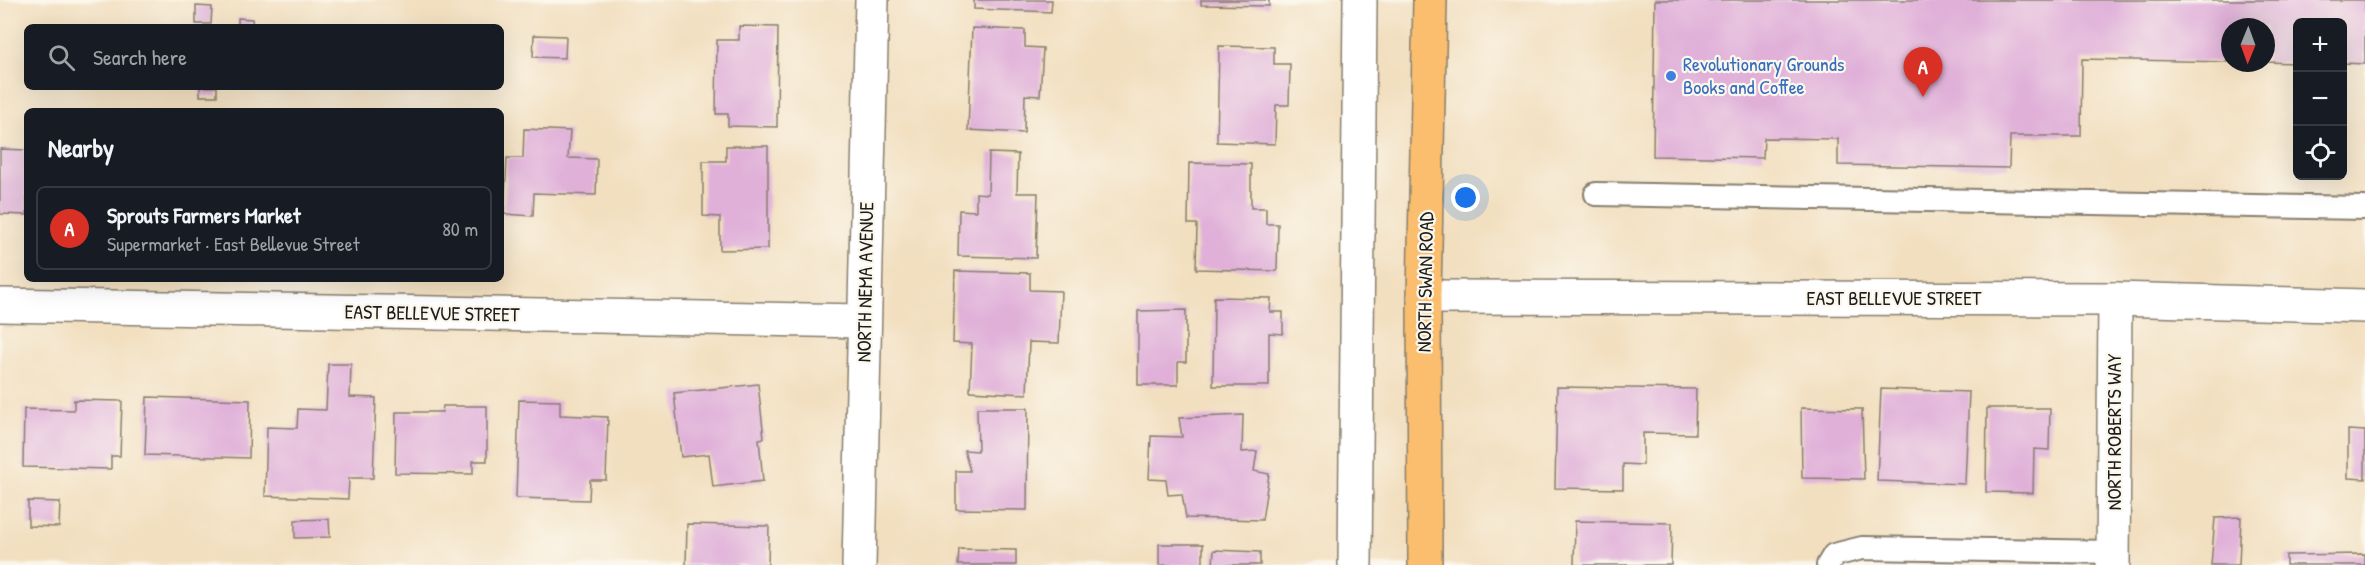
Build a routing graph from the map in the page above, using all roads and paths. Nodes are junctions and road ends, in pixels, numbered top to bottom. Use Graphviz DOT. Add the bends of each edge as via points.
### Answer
graph roads {
  1 [pos="872,0"];
  2 [pos="1360,0"];
  3 [pos="1430,0"];
  4 [pos="1596,194"];
  5 [pos="2365,208"];
  6 [pos="1424,297"];
  7 [pos="2115,299"];
  8 [pos="0,305"];
  9 [pos="2365,306"];
  10 [pos="863,321"];
  11 [pos="2113,559"];
  12 [pos="859,565"];
  13 [pos="1355,565"];
  14 [pos="1425,565"];
  15 [pos="1828,565"];
  1 -- 10 [label="street, NORTH NEMA AVENUE"];
  2 -- 13 [label="street"];
  3 -- 6 [label="main road, NORTH SWAN ROAD"];
  4 -- 5 [label="lane"];
  6 -- 7 [label="street, EAST BELLEVUE STREET"];
  6 -- 14 [label="main road, NORTH SWAN ROAD"];
  7 -- 9 [label="street, EAST BELLEVUE STREET"];
  7 -- 11 [label="street, NORTH ROBERTS WAY"];
  8 -- 10 [label="street, EAST BELLEVUE STREET"];
  10 -- 12 [label="street, NORTH NEMA AVENUE"];
  11 -- 15 [label="lane" via="1862,548 1834,555"];
}
